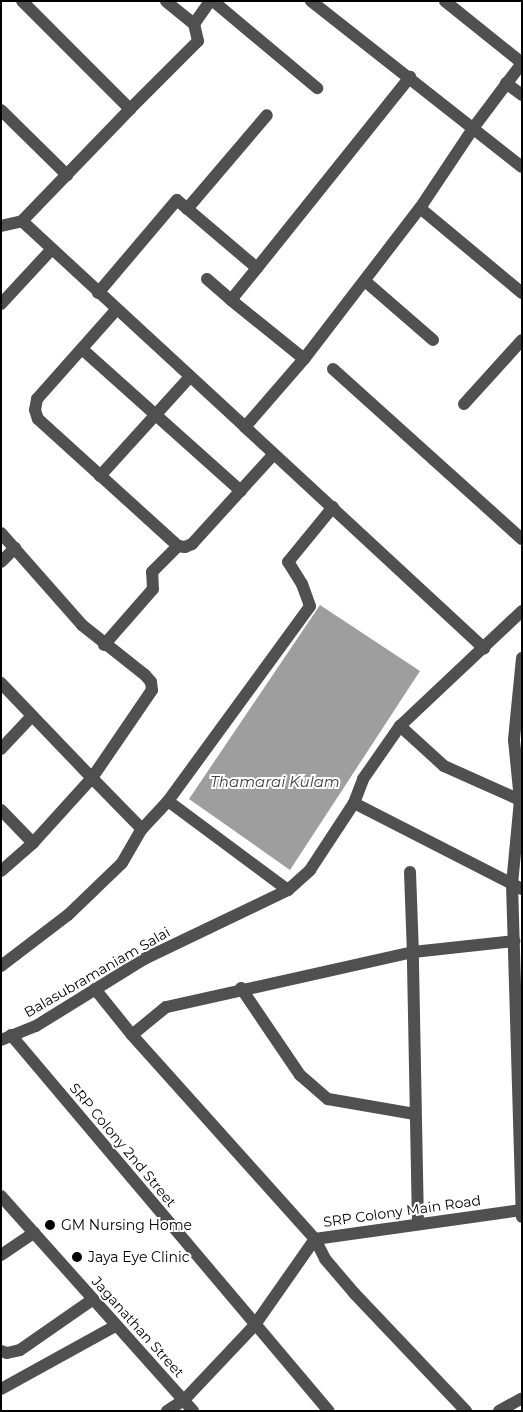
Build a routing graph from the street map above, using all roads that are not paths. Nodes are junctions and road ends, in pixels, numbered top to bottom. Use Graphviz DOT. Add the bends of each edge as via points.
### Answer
graph roads {
  1 [pos="22,1"];
  2 [pos="166,1"];
  3 [pos="212,1"];
  4 [pos="311,1"];
  5 [pos="445,1"];
  6 [pos="194,24"];
  7 [pos="410,77"];
  8 [pos="506,83"];
  9 [pos="317,88"];
  10 [pos="522,95"];
  11 [pos="130,109"];
  12 [pos="1,110"];
  13 [pos="267,115"];
  14 [pos="474,127"];
  15 [pos="522,167"];
  16 [pos="67,174"];
  17 [pos="420,208"];
  18 [pos="188,209"];
  19 [pos="22,221"];
  20 [pos="1,226"];
  21 [pos="52,249"];
  22 [pos="257,268"];
  23 [pos="207,279"];
  24 [pos="365,280"];
  25 [pos="98,293"];
  26 [pos="522,293"];
  27 [pos="231,300"];
  28 [pos="1,304"];
  29 [pos="116,310"];
  30 [pos="433,340"];
  31 [pos="522,340"];
  32 [pos="82,348"];
  33 [pos="304,359"];
  34 [pos="334,369"];
  35 [pos="189,378"];
  36 [pos="464,404"];
  37 [pos="153,414"];
  38 [pos="245,427"];
  39 [pos="273,455"];
  40 [pos="100,476"];
  41 [pos="241,490"];
  42 [pos="333,507"];
  43 [pos="1,533"];
  44 [pos="522,539"];
  45 [pos="178,546"];
  46 [pos="15,548"];
  47 [pos="1,562"];
  48 [pos="522,611"];
  49 [pos="104,645"];
  50 [pos="484,648"];
  51 [pos="522,658"];
  52 [pos="1,683"];
  53 [pos="32,716"];
  54 [pos="400,726"];
  55 [pos="1,749"];
  56 [pos="92,778"];
  57 [pos="520,800"];
  58 [pos="168,801"];
  59 [pos="354,803"];
  60 [pos="1,810"];
  61 [pos="142,829"];
  62 [pos="33,843"];
  63 [pos="1,871"];
  64 [pos="410,872"];
  65 [pos="517,886"];
  66 [pos="288,890"];
  67 [pos="514,941"];
  68 [pos="413,952"];
  69 [pos="1,966"];
  70 [pos="241,988"];
  71 [pos="95,989"];
  72 [pos="132,1035"];
  73 [pos="6,1037"];
  74 [pos="415,1114"];
  75 [pos="1,1196"];
  76 [pos="521,1212"];
  77 [pos="418,1224"];
  78 [pos="34,1233"];
  79 [pos="315,1239"];
  80 [pos="1,1255"];
  81 [pos="92,1300"];
  82 [pos="115,1326"];
  83 [pos="254,1326"];
  84 [pos="1,1351"];
  85 [pos="1,1389"];
  86 [pos="522,1398"];
  87 [pos="184,1400"];
  88 [pos="167,1411"];
  89 [pos="193,1411"];
  90 [pos="329,1411"];
  91 [pos="466,1411"];
  92 [pos="499,1411"];
  1 -- 11 [label="street"];
  2 -- 6 [label="street"];
  3 -- 6 [label="street"];
  3 -- 9 [label="street"];
  4 -- 7 [label="street"];
  5 -- 8 [label="street" via="522,63"];
  6 -- 11 [label="street" via="198,41"];
  7 -- 14 [label="street"];
  7 -- 22 [label="street"];
  8 -- 10 [label="street"];
  8 -- 14 [label="street"];
  11 -- 16 [label="street"];
  12 -- 16 [label="street"];
  13 -- 18 [label="street"];
  14 -- 15 [label="street"];
  14 -- 17 [label="street"];
  16 -- 19 [label="street"];
  17 -- 24 [label="street"];
  17 -- 26 [label="street"];
  18 -- 22 [label="street"];
  18 -- 25 [label="street" via="177,200"];
  19 -- 20 [label="street"];
  19 -- 21 [label="street"];
  21 -- 25 [label="street"];
  21 -- 28 [label="street"];
  22 -- 27 [label="street"];
  23 -- 27 [label="street"];
  24 -- 30 [label="street"];
  24 -- 33 [label="street"];
  25 -- 29 [label="street"];
  27 -- 33 [label="street"];
  29 -- 32 [label="street"];
  29 -- 35 [label="street"];
  31 -- 36 [label="street"];
  32 -- 37 [label="street"];
  32 -- 40 [label="street" via="37,399 34,410 38,419"];
  33 -- 38 [label="street"];
  34 -- 44 [label="street"];
  35 -- 37 [label="street"];
  35 -- 38 [label="street"];
  37 -- 40 [label="street"];
  37 -- 41 [label="street"];
  38 -- 39 [label="street"];
  39 -- 41 [label="street"];
  39 -- 42 [label="street"];
  40 -- 45 [label="street"];
  41 -- 45 [label="street" via="192,544"];
  42 -- 50 [label="street"];
  42 -- 58 [label="street" via="288,562 302,584 310,606"];
  43 -- 46 [label="street"];
  45 -- 49 [label="street" via="152,572 153,589"];
  46 -- 47 [label="street"];
  46 -- 49 [label="street" via="82,625"];
  48 -- 50 [label="street, Balasubramaniam Salai"];
  49 -- 56 [label="street" via="151,682 152,690"];
  50 -- 54 [label="street, Balasubramaniam Salai" via="444,681"];
  51 -- 57 [label="street" via="514,740"];
  52 -- 53 [label="street"];
  53 -- 55 [label="street"];
  53 -- 56 [label="street"];
  54 -- 57 [label="street" via="444,766"];
  54 -- 59 [label="street, Balasubramaniam Salai" via="363,779"];
  56 -- 61 [label="street"];
  56 -- 62 [label="street"];
  57 -- 65 [label="street"];
  58 -- 61 [label="street"];
  58 -- 66 [label="street"];
  59 -- 65 [label="street"];
  59 -- 66 [label="street, Balasubramaniam Salai" via="310,870"];
  60 -- 62 [label="street"];
  61 -- 69 [label="street" via="122,863 68,915"];
  62 -- 63 [label="street"];
  64 -- 68 [label="street"];
  65 -- 67 [label="street"];
  66 -- 71 [label="street, Balasubramaniam Salai" via="144,958"];
  67 -- 68 [label="street"];
  67 -- 76 [label="street"];
  68 -- 70 [label="street"];
  68 -- 74 [label="street"];
  70 -- 72 [label="street" via="166,1007"];
  70 -- 74 [label="street" via="300,1075 328,1098"];
  71 -- 72 [label="street"];
  71 -- 73 [label="street, Balasubramaniam Salai" via="36,1026"];
  72 -- 79 [label="street"];
  73 -- 83 [label="street, SRP Colony 2nd Street"];
  74 -- 77 [label="street"];
  75 -- 78 [label="street, Jaganathan Street"];
  76 -- 77 [label="street, SRP Colony Main Road"];
  77 -- 79 [label="street, SRP Colony Main Road"];
  78 -- 80 [label="street"];
  78 -- 81 [label="street, Jaganathan Street"];
  79 -- 83 [label="street, SRP Colony Main Road"];
  79 -- 91 [label="street" via="325,1259 354,1293"];
  81 -- 82 [label="street, Jaganathan Street"];
  81 -- 84 [label="street" via="20,1350"];
  82 -- 85 [label="street"];
  82 -- 87 [label="street, Jaganathan Street"];
  83 -- 87 [label="street, SRP Colony Main Road"];
  83 -- 90 [label="street, SRP Colony 2nd Street"];
  86 -- 92 [label="street"];
  87 -- 88 [label="street, SRP Colony Main Road"];
  87 -- 89 [label="street, Jaganathan Street"];
}
